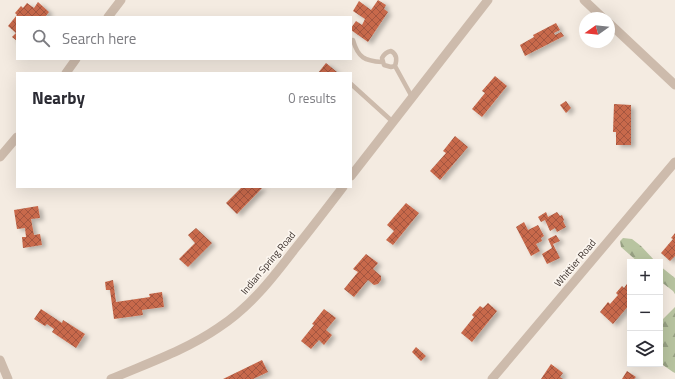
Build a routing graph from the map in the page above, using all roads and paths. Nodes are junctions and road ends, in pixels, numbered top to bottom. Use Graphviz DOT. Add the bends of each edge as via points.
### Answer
graph roads {
  1 [pos="121,0"];
  2 [pos="488,0"];
  3 [pos="584,0"];
  4 [pos="597,12"];
  5 [pos="109,16"];
  6 [pos="615,29"];
  7 [pos="353,40"];
  8 [pos="75,60"];
  9 [pos="382,62"];
  10 [pos="395,66"];
  11 [pos="67,72"];
  12 [pos="352,85"];
  13 [pos="675,86"];
  14 [pos="412,97"];
  15 [pos="393,122"];
  16 [pos="16,138"];
  17 [pos="0,157"];
  18 [pos="675,162"];
  19 [pos="352,175"];
  20 [pos="342,188"];
  21 [pos="0,360"];
  22 [pos="8,379"];
  23 [pos="111,379"];
  24 [pos="492,379"];
  1 -- 5 [label="street"];
  2 -- 14 [label="street"];
  3 -- 4 [label="street"];
  6 -- 13 [label="street"];
  7 -- 9 [label="lane" via="355,48 365,59"];
  8 -- 11 [label="street"];
  9 -- 10 [label="lane" via="387,66"];
  9 -- 10 [label="lane" via="384,55 391,51 396,57"];
  10 -- 14 [label="lane"];
  12 -- 15 [label="lane"];
  14 -- 15 [label="street"];
  15 -- 19 [label="street"];
  16 -- 17 [label="street"];
  18 -- 24 [label="street, Whittier Road"];
  20 -- 23 [label="street, Indian Spring Road" via="271,279 238,314 198,340"];
  21 -- 22 [label="street"];
}
